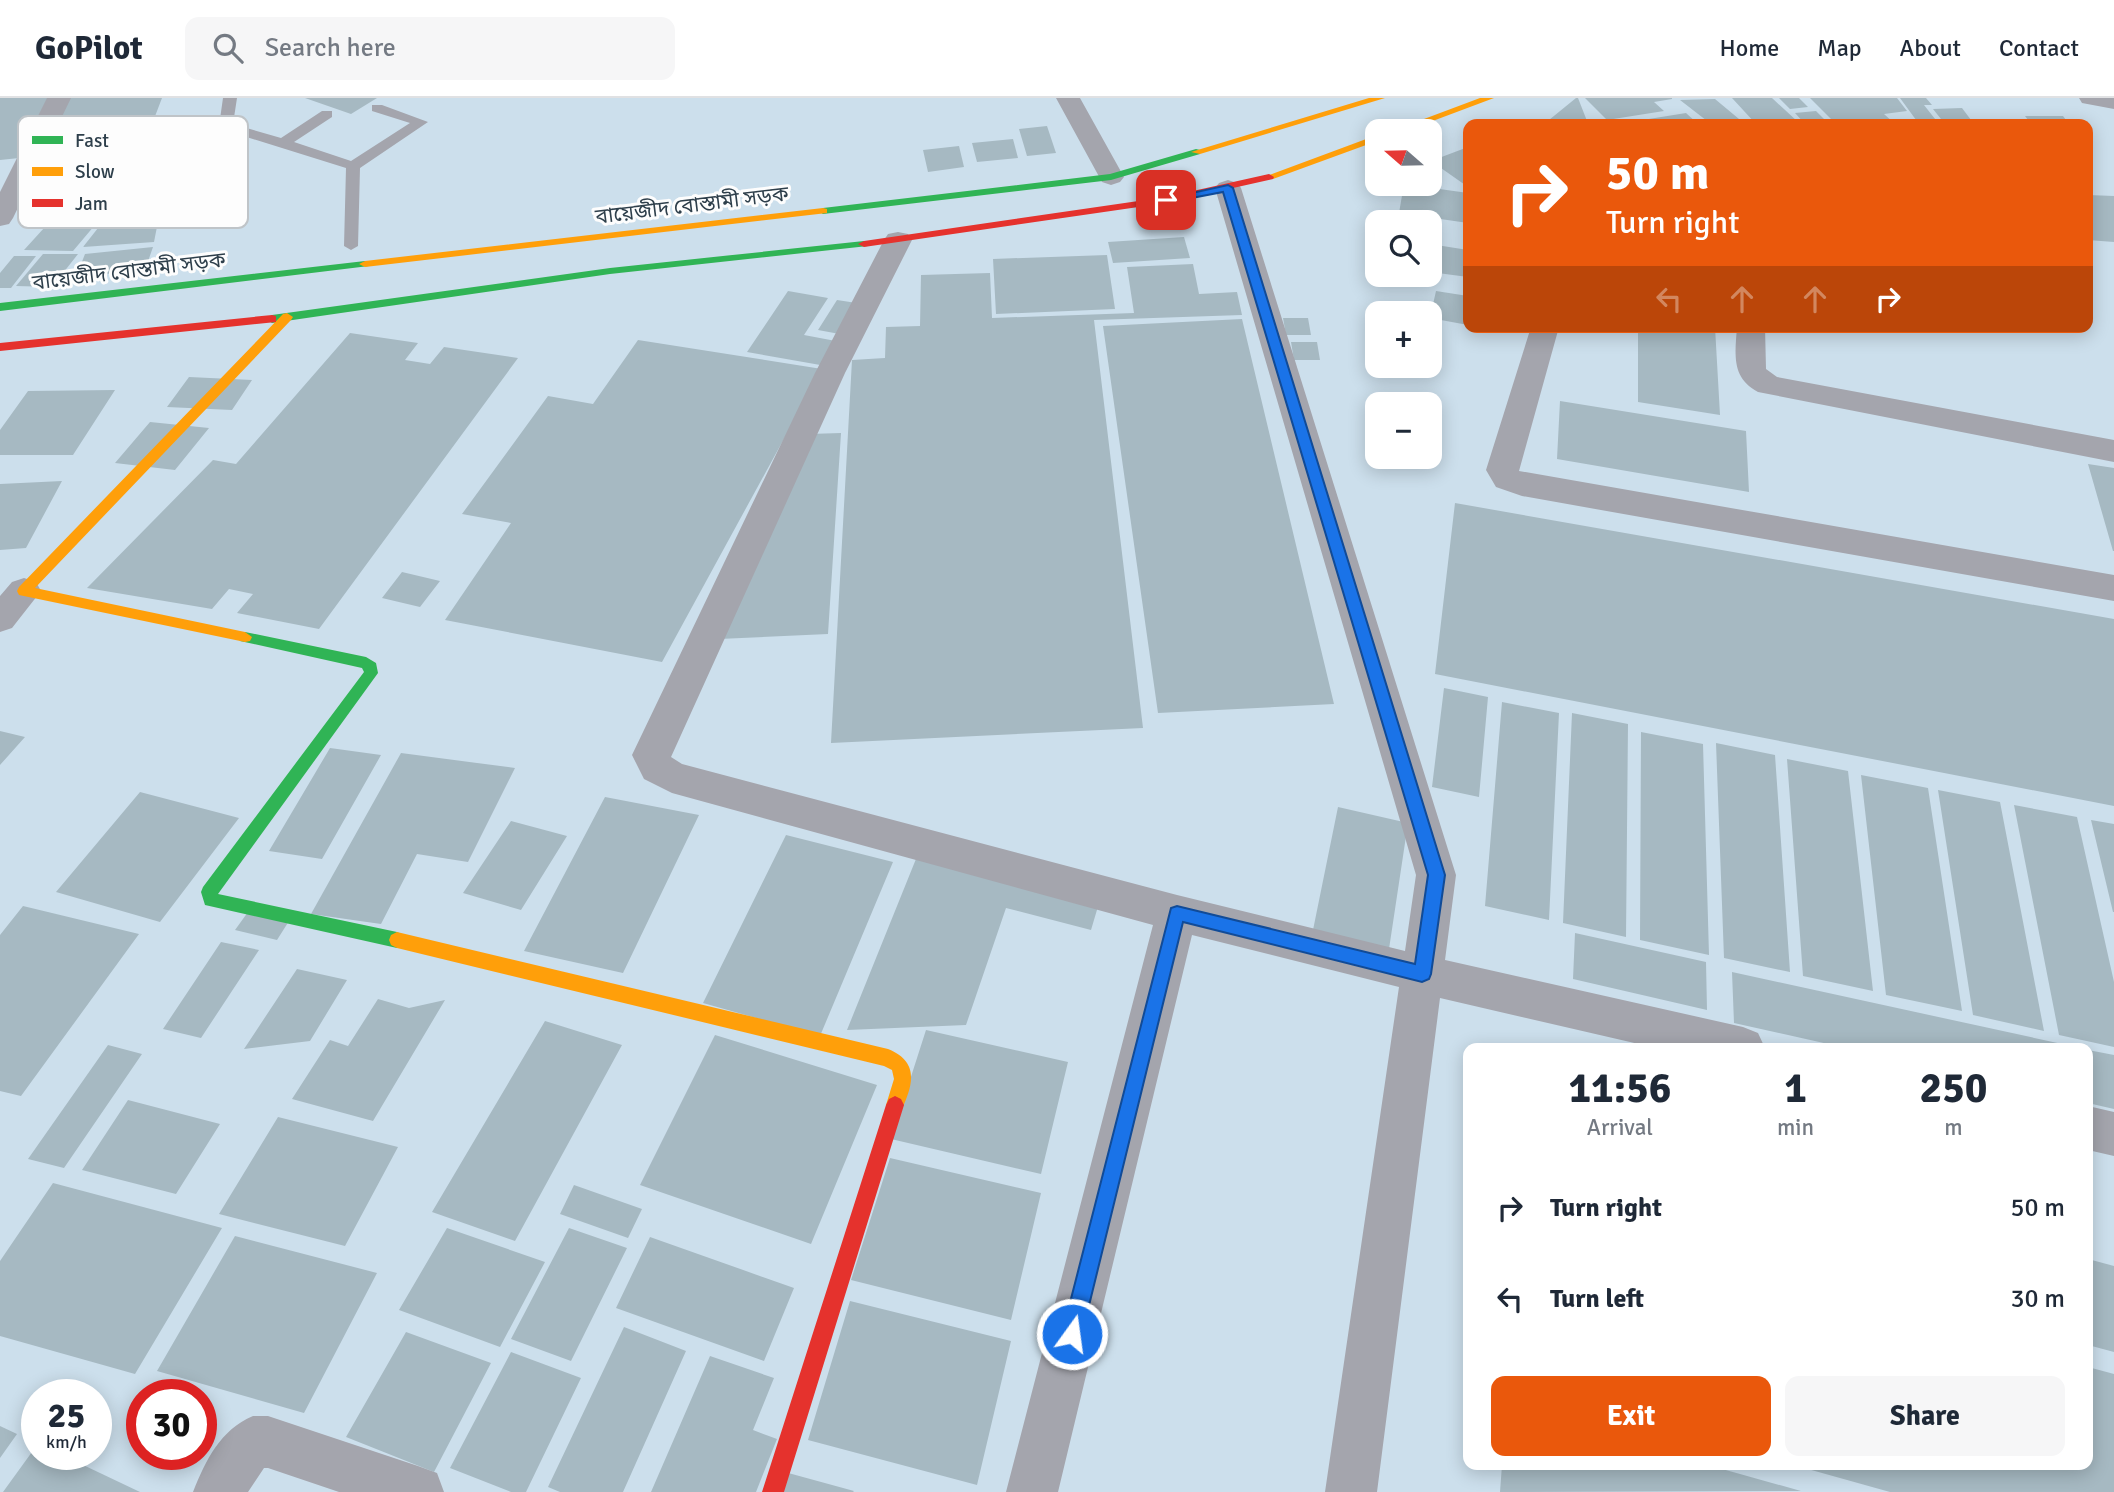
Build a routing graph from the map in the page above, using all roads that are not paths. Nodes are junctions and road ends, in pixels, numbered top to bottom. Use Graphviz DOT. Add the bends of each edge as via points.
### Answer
graph roads {
  1 [pos="59,98"];
  2 [pos="230,98"];
  3 [pos="1068,98"];
  4 [pos="1380,98"];
  5 [pos="1489,98"];
  6 [pos="2091,98"];
  7 [pos="2114,102"];
  8 [pos="377,107"];
  9 [pos="327,114"];
  10 [pos="50,116"];
  11 [pos="227,116"];
  12 [pos="1430,119"];
  13 [pos="248,133"];
  14 [pos="1365,142"];
  15 [pos="283,143"];
  16 [pos="354,166"];
  17 [pos="1111,177"];
  18 [pos="18,181"];
  19 [pos="1228,188"];
  20 [pos="0,218"];
  21 [pos="898,240"];
  22 [pos="351,246"];
  23 [pos="0,307"];
  24 [pos="287,317"];
  25 [pos="1543,333"];
  26 [pos="1751,333"];
  27 [pos="0,347"];
  28 [pos="2114,452"];
  29 [pos="2114,588"];
  30 [pos="24,592"];
  31 [pos="0,619"];
  32 [pos="1177,913"];
  33 [pos="1422,974"];
  34 [pos="1721,1043"];
  35 [pos="2093,1129"];
  36 [pos="2114,1134"];
  37 [pos="219,1492"];
  38 [pos="418,1492"];
  39 [pos="773,1492"];
  40 [pos="1032,1492"];
  41 [pos="1350,1492"];
  1 -- 10 [label="street"];
  2 -- 11 [label="lane"];
  3 -- 17 [label="street"];
  4 -- 17 [label="main road, বায়েজীদ বোস্তামী সড়ক"];
  5 -- 12 [label="main road"];
  6 -- 7 [label="street"];
  8 -- 16 [label="lane" via="421,122"];
  9 -- 15 [label="lane"];
  13 -- 15 [label="lane"];
  14 -- 19 [label="main road"];
  15 -- 16 [label="lane"];
  16 -- 22 [label="lane"];
  17 -- 23 [label="main road, বায়েজীদ বোস্তামী সড়ক"];
  18 -- 20 [label="street"];
  19 -- 21 [label="main road"];
  19 -- 33 [label="street" via="1437,875"];
  21 -- 24 [label="main road" via="610,271"];
  21 -- 32 [label="street" via="830,373 651,755 657,768 672,777"];
  24 -- 27 [label="main road"];
  24 -- 30 [label="main road"];
  25 -- 29 [label="street" via="1502,470 1507,479"];
  26 -- 28 [label="street" via="1751,372 1756,381"];
  30 -- 31 [label="street"];
  30 -- 39 [label="main road" via="371,667 371,673 209,892 211,900 435,948 888,1058 900,1065 903,1079"];
  32 -- 33 [label="street"];
  32 -- 40 [label="street"];
  33 -- 34 [label="street"];
  33 -- 41 [label="street"];
  35 -- 36 [label="street"];
  37 -- 38 [label="street" via="253,1442 268,1442"];
}
